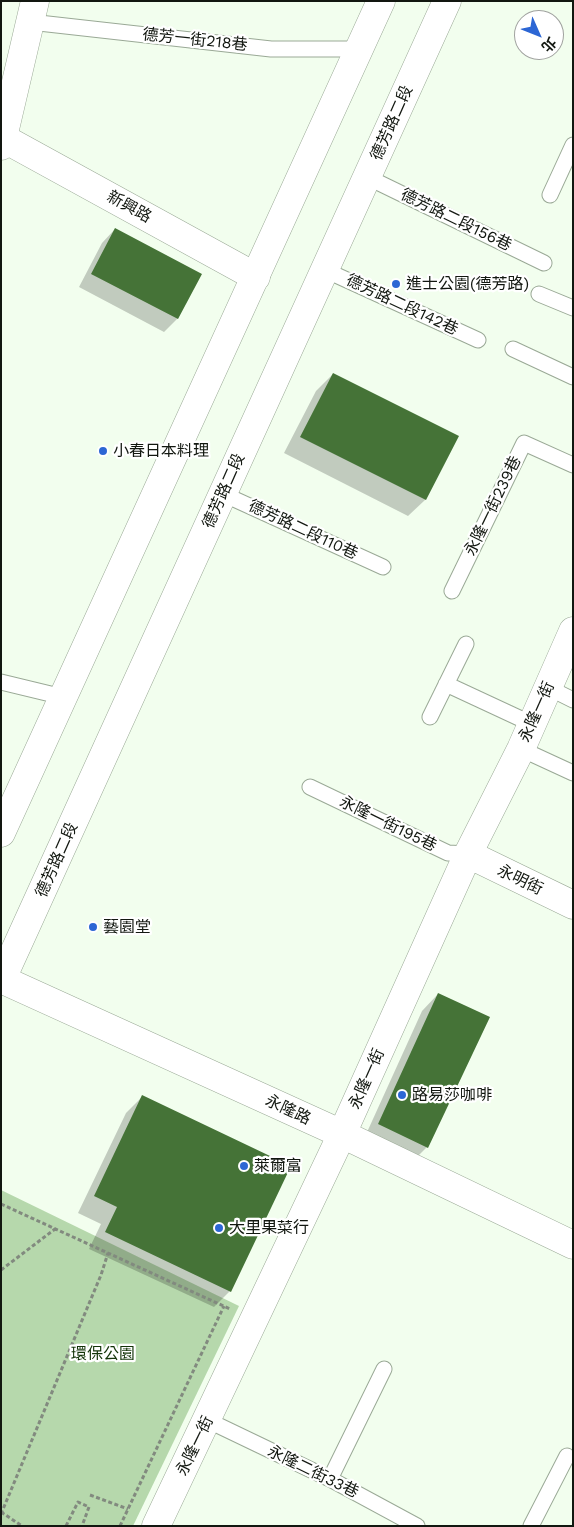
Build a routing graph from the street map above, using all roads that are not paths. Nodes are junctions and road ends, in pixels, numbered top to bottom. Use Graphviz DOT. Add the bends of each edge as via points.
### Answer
graph roads {
  1 [pos="381,1"];
  2 [pos="447,1"];
  3 [pos="33,11"];
  4 [pos="360,49"];
  5 [pos="2,140"];
  6 [pos="573,144"];
  7 [pos="367,177"];
  8 [pos="550,195"];
  9 [pos="544,263"];
  10 [pos="325,270"];
  11 [pos="256,277"];
  12 [pos="539,294"];
  13 [pos="573,308"];
  14 [pos="478,340"];
  15 [pos="513,349"];
  16 [pos="573,377"];
  17 [pos="573,465"];
  18 [pos="223,494"];
  19 [pos="383,566"];
  20 [pos="452,592"];
  21 [pos="573,631"];
  22 [pos="466,644"];
  23 [pos="1,682"];
  24 [pos="446,684"];
  25 [pos="549,688"];
  26 [pos="63,697"];
  27 [pos="573,700"];
  28 [pos="430,717"];
  29 [pos="532,724"];
  30 [pos="521,749"];
  31 [pos="573,773"];
  32 [pos="310,787"];
  33 [pos="1,833"];
  34 [pos="468,854"];
  35 [pos="573,905"];
  36 [pos="2,980"];
  37 [pos="342,1134"];
  38 [pos="573,1246"];
  39 [pos="384,1369"];
  40 [pos="208,1420"];
  41 [pos="567,1456"];
  42 [pos="330,1479"];
  43 [pos="156,1526"];
  44 [pos="417,1526"];
  45 [pos="531,1526"];
  1 -- 4 [label="street"];
  2 -- 7 [label="street, 德芳路二段"];
  3 -- 4 [label="lane, 德芳一街218巷" via="271,49"];
  3 -- 5 [label="street"];
  4 -- 11 [label="street"];
  5 -- 11 [label="street, 新興路"];
  6 -- 8 [label="lane"];
  7 -- 9 [label="lane, 德芳路二段156巷"];
  7 -- 10 [label="street, 德芳路二段"];
  10 -- 14 [label="lane, 德芳路二段142巷"];
  10 -- 18 [label="street, 德芳路二段"];
  11 -- 26 [label="street"];
  12 -- 13 [label="lane"];
  15 -- 16 [label="lane"];
  17 -- 20 [label="lane, 永隆一街239巷" via="524,443"];
  18 -- 19 [label="lane, 德芳路二段110巷"];
  18 -- 36 [label="street, 德芳路二段"];
  21 -- 25 [label="street, 永隆一街"];
  22 -- 24 [label="lane"];
  23 -- 26 [label="lane"];
  24 -- 28 [label="lane"];
  24 -- 29 [label="lane"];
  25 -- 27 [label="lane"];
  25 -- 29 [label="street, 永隆一街"];
  26 -- 33 [label="street"];
  29 -- 30 [label="street, 永隆一街"];
  30 -- 31 [label="lane"];
  30 -- 34 [label="street, 永隆一街"];
  32 -- 34 [label="lane, 永隆一街195巷" via="448,853"];
  34 -- 35 [label="street, 永明街"];
  34 -- 37 [label="street, 永隆一街"];
  36 -- 37 [label="street, 永隆路"];
  37 -- 38 [label="street, 永隆路"];
  37 -- 40 [label="street, 永隆一街"];
  39 -- 42 [label="lane"];
  40 -- 42 [label="lane, 永隆二街33巷"];
  40 -- 43 [label="street, 永隆一街"];
  41 -- 45 [label="lane"];
  42 -- 44 [label="lane, 永隆二街33巷"];
}
